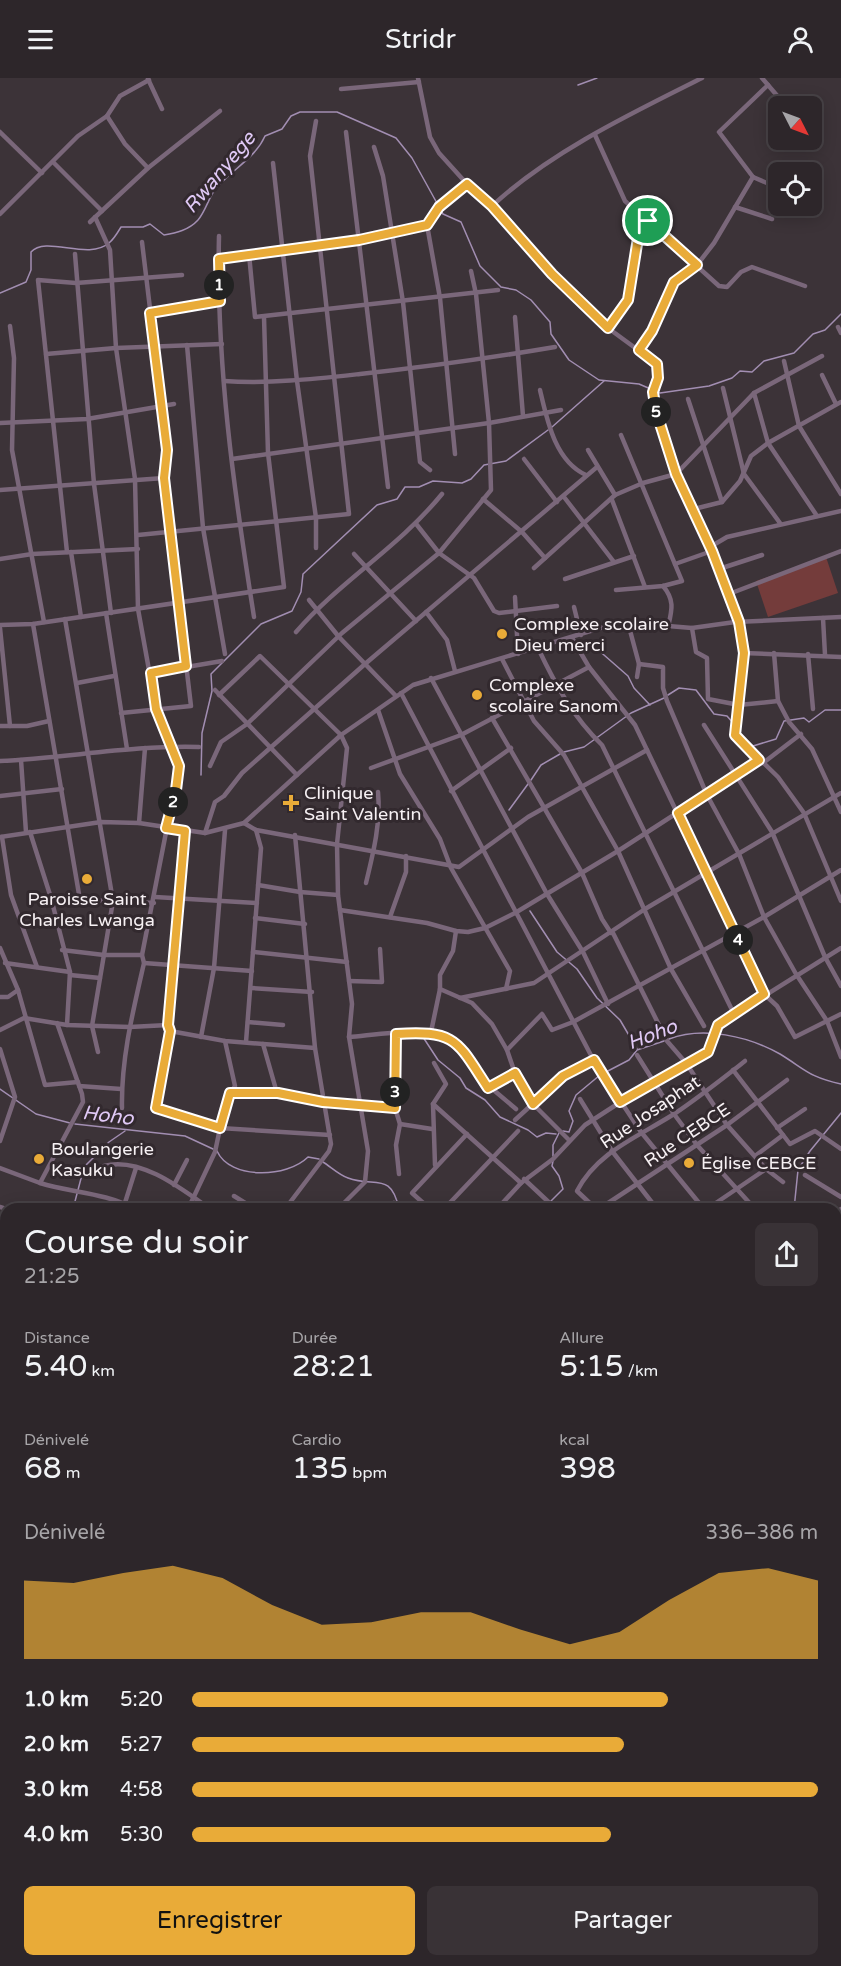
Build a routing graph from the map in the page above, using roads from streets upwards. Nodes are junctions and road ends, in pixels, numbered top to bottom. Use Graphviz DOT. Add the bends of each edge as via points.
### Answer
graph roads {
  1 [pos="349,78"];
  2 [pos="685,78"];
  3 [pos="702,78"];
  4 [pos="762,78"];
  5 [pos="148,79"];
  6 [pos="418,80"];
  7 [pos="688,85"];
  8 [pos="768,85"];
  9 [pos="351,87"];
  10 [pos="341,89"];
  11 [pos="777,96"];
  12 [pos="162,109"];
  13 [pos="220,111"];
  14 [pos="107,116"];
  15 [pos="316,121"];
  16 [pos="0,132"];
  17 [pos="346,132"];
  18 [pos="595,135"];
  19 [pos="374,147"];
  20 [pos="53,162"];
  21 [pos="273,163"];
  22 [pos="148,168"];
  23 [pos="42,173"];
  24 [pos="753,177"];
  25 [pos="467,184"];
  26 [pos="768,184"];
  27 [pos="492,206"];
  28 [pos="735,207"];
  29 [pos="102,211"];
  30 [pos="0,214"];
  31 [pos="95,217"];
  32 [pos="772,219"];
  33 [pos="648,221"];
  34 [pos="90,222"];
  35 [pos="427,225"];
  36 [pos="392,232"];
  37 [pos="219,236"];
  38 [pos="359,240"];
  39 [pos="142,242"];
  40 [pos="320,245"];
  41 [pos="284,248"];
  42 [pos="75,254"];
  43 [pos="249,254"];
  44 [pos="219,259"];
  45 [pos="697,265"];
  46 [pos="471,271"];
  47 [pos="182,275"];
  48 [pos="147,279"];
  49 [pos="112,281"];
  50 [pos="76,283"];
  51 [pos="805,286"];
  52 [pos="498,290"];
  53 [pos="476,294"];
  54 [pos="440,298"];
  55 [pos="220,301"];
  56 [pos="403,302"];
  57 [pos="366,306"];
  58 [pos="328,309"];
  59 [pos="150,313"];
  60 [pos="291,313"];
  61 [pos="515,316"];
  62 [pos="264,317"];
  63 [pos="10,326"];
  64 [pos="838,327"];
  65 [pos="608,328"];
  66 [pos="841,333"];
  67 [pos="222,344"];
  68 [pos="187,345"];
  69 [pos="154,346"];
  70 [pos="555,346"];
  71 [pos="117,348"];
  72 [pos="639,350"];
  73 [pos="81,352"];
  74 [pos="518,353"];
  75 [pos="46,354"];
  76 [pos="822,356"];
  77 [pos="483,360"];
  78 [pos="784,361"];
  79 [pos="445,364"];
  80 [pos="409,369"];
  81 [pos="373,373"];
  82 [pos="788,375"];
  83 [pos="822,375"];
  84 [pos="336,377"];
  85 [pos="224,381"];
  86 [pos="297,381"];
  87 [pos="265,384"];
  88 [pos="723,388"];
  89 [pos="540,390"];
  90 [pos="754,393"];
  91 [pos="688,399"];
  92 [pos="174,404"];
  93 [pos="840,404"];
  94 [pos="162,405"];
  95 [pos="561,410"];
  96 [pos="124,412"];
  97 [pos="546,412"];
  98 [pos="523,416"];
  99 [pos="731,417"];
  100 [pos="87,419"];
  101 [pos="53,421"];
  102 [pos="13,422"];
  103 [pos="0,423"];
  104 [pos="489,423"];
  105 [pos="799,426"];
  106 [pos="453,428"];
  107 [pos="417,433"];
  108 [pos="621,435"];
  109 [pos="381,439"];
  110 [pos="768,443"];
  111 [pos="343,444"];
  112 [pos="703,446"];
  113 [pos="307,449"];
  114 [pos="588,450"];
  115 [pos="268,453"];
  116 [pos="455,454"];
  117 [pos="232,459"];
  118 [pos="524,459"];
  119 [pos="597,467"];
  120 [pos="429,470"];
  121 [pos="676,474"];
  122 [pos="744,474"];
  123 [pos="586,475"];
  124 [pos="164,478"];
  125 [pos="135,479"];
  126 [pos="643,483"];
  127 [pos="94,484"];
  128 [pos="59,486"];
  129 [pos="388,487"];
  130 [pos="18,489"];
  131 [pos="0,490"];
  132 [pos="442,494"];
  133 [pos="841,494"];
  134 [pos="564,497"];
  135 [pos="614,497"];
  136 [pos="483,499"];
  137 [pos="557,502"];
  138 [pos="722,502"];
  139 [pos="694,509"];
  140 [pos="841,511"];
  141 [pos="817,516"];
  142 [pos="316,518"];
  143 [pos="278,519"];
  144 [pos="780,523"];
  145 [pos="239,524"];
  146 [pos="584,524"];
  147 [pos="417,525"];
  148 [pos="203,528"];
  149 [pos="522,532"];
  150 [pos="170,533"];
  151 [pos="138,535"];
  152 [pos="316,548"];
  153 [pos="138,549"];
  154 [pos="711,549"];
  155 [pos="104,550"];
  156 [pos="841,551"];
  157 [pos="69,552"];
  158 [pos="439,553"];
  159 [pos="32,554"];
  160 [pos="354,554"];
  161 [pos="762,555"];
  162 [pos="634,556"];
  163 [pos="545,558"];
  164 [pos="0,559"];
  165 [pos="614,562"];
  166 [pos="675,564"];
  167 [pos="368,567"];
  168 [pos="534,568"];
  169 [pos="719,569"];
  170 [pos="470,575"];
  171 [pos="565,579"];
  172 [pos="663,586"];
  173 [pos="645,587"];
  174 [pos="250,590"];
  175 [pos="616,590"];
  176 [pos="391,592"];
  177 [pos="729,594"];
  178 [pos="214,596"];
  179 [pos="515,597"];
  180 [pos="309,600"];
  181 [pos="177,602"];
  182 [pos="557,606"];
  183 [pos="574,607"];
  184 [pos="138,609"];
  185 [pos="316,609"];
  186 [pos="516,610"];
  187 [pos="426,612"];
  188 [pos="108,613"];
  189 [pos="81,617"];
  190 [pos="254,617"];
  191 [pos="841,617"];
  192 [pos="823,618"];
  193 [pos="65,619"];
  194 [pos="416,621"];
  195 [pos="44,622"];
  196 [pos="739,622"];
  197 [pos="628,623"];
  198 [pos="33,624"];
  199 [pos="0,627"];
  200 [pos="669,627"];
  201 [pos="692,628"];
  202 [pos="296,632"];
  203 [pos="581,635"];
  204 [pos="339,637"];
  205 [pos="572,638"];
  206 [pos="538,648"];
  207 [pos="744,653"];
  208 [pos="774,653"];
  209 [pos="225,654"];
  210 [pos="518,654"];
  211 [pos="808,654"];
  212 [pos="825,656"];
  213 [pos="841,657"];
  214 [pos="502,659"];
  215 [pos="222,661"];
  216 [pos="365,664"];
  217 [pos="639,664"];
  218 [pos="186,666"];
  219 [pos="589,667"];
  220 [pos="455,671"];
  221 [pos="151,673"];
  222 [pos="114,676"];
  223 [pos="637,677"];
  224 [pos="431,678"];
  225 [pos="77,683"];
  226 [pos="287,684"];
  227 [pos="555,684"];
  228 [pos="399,695"];
  229 [pos="524,700"];
  230 [pos="778,701"];
  231 [pos="739,705"];
  232 [pos="156,709"];
  233 [pos="316,710"];
  234 [pos="378,710"];
  235 [pos="813,710"];
  236 [pos="121,713"];
  237 [pos="492,718"];
  238 [pos="49,721"];
  239 [pos="247,724"];
  240 [pos="704,725"];
  241 [pos="0,726"];
  242 [pos="10,726"];
  243 [pos="801,734"];
  244 [pos="341,735"];
  245 [pos="461,735"];
  246 [pos="169,746"];
  247 [pos="199,747"];
  248 [pos="145,748"];
  249 [pos="272,748"];
  250 [pos="511,748"];
  251 [pos="127,749"];
  252 [pos="428,749"];
  253 [pos="647,750"];
  254 [pos="90,755"];
  255 [pos="56,759"];
  256 [pos="395,759"];
  257 [pos="21,760"];
  258 [pos="0,761"];
  259 [pos="761,762"];
  260 [pos="210,766"];
  261 [pos="371,768"];
  262 [pos="614,768"];
  263 [pos="480,771"];
  264 [pos="297,775"];
  265 [pos="735,776"];
  266 [pos="580,788"];
  267 [pos="62,789"];
  268 [pos="451,791"];
  269 [pos="378,792"];
  270 [pos="841,793"];
  271 [pos="24,794"];
  272 [pos="707,795"];
  273 [pos="0,796"];
  274 [pos="835,797"];
  275 [pos="544,808"];
  276 [pos="841,812"];
  277 [pos="678,813"];
  278 [pos="804,813"];
  279 [pos="101,822"];
  280 [pos="139,823"];
  281 [pos="244,824"];
  282 [pos="66,826"];
  283 [pos="166,828"];
  284 [pos="512,829"];
  285 [pos="225,830"];
  286 [pos="256,830"];
  287 [pos="185,831"];
  288 [pos="647,831"];
  289 [pos="28,832"];
  290 [pos="772,832"];
  291 [pos="205,834"];
  292 [pos="295,835"];
  293 [pos="1,837"];
  294 [pos="337,844"];
  295 [pos="482,851"];
  296 [pos="618,851"];
  297 [pos="374,852"];
  298 [pos="739,854"];
  299 [pos="406,856"];
  300 [pos="451,868"];
  301 [pos="841,870"];
  302 [pos="707,872"];
  303 [pos="582,873"];
  304 [pos="830,877"];
  305 [pos="366,883"];
  306 [pos="258,885"];
  307 [pos="300,892"];
  308 [pos="675,893"];
  309 [pos="547,894"];
  310 [pos="338,895"];
  311 [pos="798,895"];
  312 [pos="155,897"];
  313 [pos="51,898"];
  314 [pos="178,898"];
  315 [pos="80,900"];
  316 [pos="113,901"];
  317 [pos="841,901"];
  318 [pos="218,902"];
  319 [pos="154,903"];
  320 [pos="257,903"];
  321 [pos="645,909"];
  322 [pos="340,910"];
  323 [pos="515,913"];
  324 [pos="765,916"];
  325 [pos="390,917"];
  326 [pos="255,918"];
  327 [pos="305,924"];
  328 [pos="485,928"];
  329 [pos="456,931"];
  330 [pos="612,933"];
  331 [pos="734,934"];
  332 [pos="0,948"];
  333 [pos="841,948"];
  334 [pos="380,949"];
  335 [pos="62,950"];
  336 [pos="253,952"];
  337 [pos="583,952"];
  338 [pos="702,952"];
  339 [pos="104,955"];
  340 [pos="142,955"];
  341 [pos="308,957"];
  342 [pos="825,957"];
  343 [pos="347,962"];
  344 [pos="5,963"];
  345 [pos="144,963"];
  346 [pos="172,964"];
  347 [pos="37,967"];
  348 [pos="214,968"];
  349 [pos="671,969"];
  350 [pos="252,971"];
  351 [pos="70,973"];
  352 [pos="550,973"];
  353 [pos="795,974"];
  354 [pos="100,978"];
  355 [pos="350,981"];
  356 [pos="639,986"];
  357 [pos="841,986"];
  358 [pos="252,987"];
  359 [pos="440,989"];
  360 [pos="506,989"];
  361 [pos="18,990"];
  362 [pos="312,992"];
  363 [pos="764,994"];
  364 [pos="0,997"];
  365 [pos="460,998"];
  366 [pos="608,1004"];
  367 [pos="734,1014"];
  368 [pos="841,1014"];
  369 [pos="24,1018"];
  370 [pos="827,1021"];
  371 [pos="248,1022"];
  372 [pos="573,1022"];
  373 [pos="57,1023"];
  374 [pos="68,1025"];
  375 [pos="168,1025"];
  376 [pos="283,1025"];
  377 [pos="92,1026"];
  378 [pos="704,1026"];
  379 [pos="130,1027"];
  380 [pos="0,1030"];
  381 [pos="170,1031"];
  382 [pos="431,1032"];
  383 [pos="396,1034"];
  384 [pos="201,1037"];
  385 [pos="349,1037"];
  386 [pos="225,1041"];
  387 [pos="246,1042"];
  388 [pos="263,1044"];
  389 [pos="0,1048"];
  390 [pos="315,1048"];
  391 [pos="507,1050"];
  392 [pos="98,1052"];
  393 [pos="637,1055"];
  394 [pos="841,1057"];
  395 [pos="594,1060"];
  396 [pos="745,1061"];
  397 [pos="434,1063"];
  398 [pos="686,1064"];
  399 [pos="733,1070"];
  400 [pos="515,1073"];
  401 [pos="787,1080"];
  402 [pos="653,1081"];
  403 [pos="79,1084"];
  404 [pos="490,1087"];
  405 [pos="121,1089"];
  406 [pos="704,1092"];
  407 [pos="230,1093"];
  408 [pos="278,1093"];
  409 [pos="580,1100"];
  410 [pos="323,1102"];
  411 [pos="620,1102"];
  412 [pos="759,1103"];
  413 [pos="433,1104"];
  414 [pos="533,1104"];
  415 [pos="359,1105"];
  416 [pos="122,1108"];
  417 [pos="395,1108"];
  418 [pos="516,1109"];
  419 [pos="805,1109"];
  420 [pos="674,1114"];
  421 [pos="516,1120"];
  422 [pos="592,1120"];
  423 [pos="400,1124"];
  424 [pos="727,1125"];
  425 [pos="220,1128"];
  426 [pos="777,1128"];
  427 [pos="432,1129"];
  428 [pos="518,1131"];
  429 [pos="641,1132"];
  430 [pos="467,1134"];
  431 [pos="330,1135"];
  432 [pos="783,1135"];
  433 [pos="569,1140"];
  434 [pos="0,1141"];
  435 [pos="697,1145"];
  436 [pos="841,1149"];
  437 [pos="612,1151"];
  438 [pos="755,1156"];
  439 [pos="495,1159"];
  440 [pos="187,1160"];
  441 [pos="435,1165"];
  442 [pos="666,1165"];
  443 [pos="104,1166"];
  444 [pos="0,1168"];
  445 [pos="136,1168"];
  446 [pos="766,1169"];
  447 [pos="399,1174"];
  448 [pos="805,1174"];
  449 [pos="522,1181"];
  450 [pos="783,1182"];
  451 [pos="39,1183"];
  452 [pos="636,1184"];
  453 [pos="174,1185"];
  454 [pos="736,1188"];
  455 [pos="234,1196"];
  456 [pos="194,1197"];
  457 [pos="841,1197"];
  458 [pos="113,1203"];
  459 [pos="125,1203"];
  460 [pos="191,1203"];
  461 [pos="202,1203"];
  462 [pos="245,1203"];
  463 [pos="290,1203"];
  464 [pos="344,1203"];
  465 [pos="423,1203"];
  466 [pos="450,1203"];
  467 [pos="502,1203"];
  468 [pos="551,1203"];
  469 [pos="591,1203"];
  470 [pos="607,1203"];
  471 [pos="652,1203"];
  472 [pos="701,1203"];
  473 [pos="715,1203"];
  474 [pos="750,1203"];
  1 -- 9 [label="street"];
  2 -- 7 [label="street"];
  3 -- 7 [label="street"];
  4 -- 8 [label="street"];
  5 -- 12 [label="street"];
  5 -- 14 [label="street" via="120,96"];
  6 -- 9 [label="street"];
  6 -- 25 [label="street" via="430,137"];
  7 -- 18 [label="street"];
  8 -- 11 [label="street"];
  8 -- 24 [label="street" via="718,132"];
  9 -- 10 [label="street"];
  13 -- 22 [label="street"];
  14 -- 20 [label="street" via="78,136"];
  14 -- 22 [label="street" via="125,144"];
  15 -- 40 [label="street" via="310,156"];
  16 -- 23 [label="street"];
  17 -- 38 [label="street"];
  18 -- 27 [label="street" via="513,186"];
  18 -- 33 [label="street" via="625,201"];
  19 -- 36 [label="street"];
  20 -- 23 [label="street"];
  20 -- 29 [label="street"];
  21 -- 41 [label="street"];
  22 -- 29 [label="street"];
  23 -- 30 [label="street"];
  24 -- 26 [label="street"];
  24 -- 28 [label="street"];
  25 -- 27 [label="street"];
  25 -- 35 [label="street" via="439,207"];
  27 -- 65 [label="street" via="552,274"];
  28 -- 32 [label="street"];
  28 -- 45 [label="street"];
  29 -- 31 [label="street"];
  31 -- 34 [label="street"];
  31 -- 49 [label="street" via="110,250"];
  33 -- 45 [label="street"];
  33 -- 65 [label="street" via="638,238 628,300"];
  35 -- 36 [label="street"];
  35 -- 54 [label="street"];
  36 -- 38 [label="street"];
  36 -- 56 [label="street"];
  37 -- 44 [label="street"];
  38 -- 40 [label="street"];
  38 -- 57 [label="street"];
  39 -- 48 [label="street"];
  40 -- 41 [label="street"];
  40 -- 58 [label="street"];
  41 -- 43 [label="street"];
  41 -- 60 [label="street"];
  42 -- 50 [label="street"];
  43 -- 44 [label="street"];
  43 -- 62 [label="street" via="255,317"];
  44 -- 55 [label="street"];
  45 -- 51 [label="street" via="719,286 727,287 752,267"];
  45 -- 72 [label="street" via="674,282"];
  46 -- 53 [label="street"];
  47 -- 48 [label="street"];
  48 -- 49 [label="street"];
  48 -- 59 [label="street"];
  49 -- 50 [label="street"];
  49 -- 71 [label="street"];
  50 -- 73 [label="street"];
  50 -- 75 [label="street" via="38,280"];
  52 -- 53 [label="street"];
  53 -- 54 [label="street"];
  53 -- 77 [label="street"];
  54 -- 56 [label="street"];
  54 -- 79 [label="street"];
  55 -- 59 [label="street"];
  55 -- 67 [label="street"];
  56 -- 57 [label="street"];
  56 -- 80 [label="street"];
  57 -- 58 [label="street"];
  57 -- 81 [label="street"];
  58 -- 60 [label="street"];
  58 -- 84 [label="street"];
  59 -- 69 [label="street"];
  60 -- 62 [label="street"];
  60 -- 86 [label="street"];
  61 -- 74 [label="street"];
  62 -- 87 [label="street"];
  63 -- 102 [label="street" via="14,357"];
  64 -- 66 [label="street"];
  65 -- 72 [label="street"];
  67 -- 68 [label="street"];
  67 -- 85 [label="street"];
  68 -- 69 [label="street"];
  68 -- 148 [label="street"];
  69 -- 71 [label="street"];
  69 -- 94 [label="street"];
  70 -- 74 [label="street"];
  71 -- 73 [label="street"];
  71 -- 96 [label="street"];
  72 -- 121 [label="street" via="659,369 653,392 656,411"];
  73 -- 75 [label="street"];
  73 -- 100 [label="street"];
  74 -- 77 [label="street"];
  74 -- 98 [label="street"];
  75 -- 101 [label="street"];
  76 -- 82 [label="street"];
  77 -- 79 [label="street"];
  77 -- 104 [label="street"];
  78 -- 82 [label="street"];
  79 -- 80 [label="street"];
  79 -- 106 [label="street"];
  80 -- 81 [label="street"];
  80 -- 107 [label="street"];
  81 -- 84 [label="street"];
  81 -- 109 [label="street"];
  82 -- 90 [label="street"];
  82 -- 105 [label="street"];
  83 -- 93 [label="street"];
  84 -- 86 [label="street"];
  84 -- 111 [label="street"];
  85 -- 87 [label="street"];
  85 -- 117 [label="street"];
  86 -- 87 [label="street"];
  86 -- 113 [label="street"];
  87 -- 115 [label="street"];
  88 -- 99 [label="street"];
  89 -- 97 [label="street"];
  90 -- 99 [label="street"];
  90 -- 110 [label="street"];
  91 -- 112 [label="street"];
  92 -- 94 [label="street"];
  93 -- 105 [label="street"];
  94 -- 96 [label="street"];
  94 -- 124 [label="street" via="167,450"];
  95 -- 97 [label="street"];
  96 -- 100 [label="street"];
  96 -- 125 [label="street"];
  97 -- 98 [label="street"];
  97 -- 123 [label="street" via="562,454 572,468"];
  98 -- 104 [label="street"];
  99 -- 112 [label="street"];
  99 -- 122 [label="street"];
  100 -- 101 [label="street"];
  100 -- 127 [label="street"];
  101 -- 102 [label="street"];
  101 -- 128 [label="street"];
  102 -- 103 [label="street"];
  102 -- 130 [label="street" via="12,450"];
  104 -- 106 [label="street"];
  104 -- 136 [label="street" via="491,490"];
  105 -- 110 [label="street"];
  105 -- 133 [label="street"];
  106 -- 107 [label="street"];
  106 -- 116 [label="street"];
  107 -- 109 [label="street"];
  107 -- 120 [label="street" via="420,462"];
  108 -- 126 [label="street"];
  109 -- 111 [label="street"];
  109 -- 129 [label="street"];
  110 -- 122 [label="street" via="751,456"];
  110 -- 141 [label="street"];
  111 -- 113 [label="street"];
  111 -- 142 [label="street" via="349,514"];
  112 -- 121 [label="street"];
  112 -- 138 [label="street"];
  113 -- 115 [label="street"];
  113 -- 142 [label="street"];
  114 -- 119 [label="street"];
  115 -- 117 [label="street"];
  115 -- 143 [label="street"];
  117 -- 145 [label="street"];
  118 -- 137 [label="street"];
  119 -- 123 [label="street"];
  119 -- 135 [label="street"];
  121 -- 126 [label="street"];
  121 -- 139 [label="street"];
  122 -- 138 [label="street"];
  122 -- 144 [label="street"];
  123 -- 134 [label="street"];
  124 -- 125 [label="street"];
  124 -- 150 [label="street"];
  125 -- 127 [label="street"];
  125 -- 151 [label="street"];
  126 -- 135 [label="street"];
  126 -- 166 [label="street"];
  127 -- 128 [label="street"];
  127 -- 155 [label="street"];
  128 -- 130 [label="street"];
  128 -- 157 [label="street"];
  130 -- 131 [label="street"];
  130 -- 159 [label="street"];
  132 -- 147 [label="street"];
  134 -- 137 [label="street"];
  134 -- 146 [label="street"];
  135 -- 146 [label="street"];
  135 -- 162 [label="street"];
  136 -- 149 [label="street"];
  136 -- 158 [label="street"];
  137 -- 149 [label="street"];
  138 -- 139 [label="street"];
  139 -- 154 [label="street"];
  140 -- 141 [label="street"];
  141 -- 144 [label="street"];
  142 -- 143 [label="street"];
  142 -- 152 [label="street"];
  143 -- 145 [label="street"];
  143 -- 174 [label="street" via="284,587"];
  144 -- 154 [label="street" via="727,537"];
  145 -- 148 [label="street"];
  145 -- 174 [label="street"];
  146 -- 163 [label="street"];
  146 -- 165 [label="street"];
  147 -- 158 [label="street"];
  147 -- 167 [label="street"];
  148 -- 150 [label="street"];
  148 -- 178 [label="street"];
  149 -- 163 [label="street"];
  149 -- 170 [label="street"];
  150 -- 151 [label="street"];
  150 -- 181 [label="street"];
  151 -- 153 [label="street"];
  153 -- 155 [label="street"];
  153 -- 184 [label="street"];
  154 -- 166 [label="street"];
  154 -- 169 [label="street"];
  155 -- 157 [label="street"];
  155 -- 188 [label="street"];
  156 -- 177 [label="street"];
  157 -- 159 [label="street"];
  157 -- 189 [label="street"];
  158 -- 170 [label="street"];
  158 -- 176 [label="street"];
  159 -- 164 [label="street"];
  159 -- 195 [label="street"];
  160 -- 167 [label="street"];
  161 -- 169 [label="street"];
  162 -- 165 [label="street"];
  162 -- 173 [label="street"];
  163 -- 168 [label="street"];
  165 -- 171 [label="street"];
  166 -- 172 [label="street" via="682,581"];
  167 -- 176 [label="street"];
  167 -- 185 [label="street"];
  169 -- 177 [label="street"];
  170 -- 186 [label="street" via="494,611"];
  170 -- 187 [label="street"];
  172 -- 173 [label="street"];
  172 -- 200 [label="street" via="671,596 673,608"];
  173 -- 175 [label="street"];
  174 -- 178 [label="street"];
  174 -- 190 [label="street"];
  176 -- 194 [label="street"];
  176 -- 204 [label="street"];
  177 -- 196 [label="street"];
  178 -- 181 [label="street"];
  178 -- 209 [label="street"];
  179 -- 186 [label="street"];
  180 -- 185 [label="street"];
  181 -- 184 [label="street"];
  181 -- 218 [label="street"];
  182 -- 186 [label="street"];
  183 -- 203 [label="street"];
  184 -- 188 [label="street"];
  184 -- 221 [label="street"];
  185 -- 202 [label="street"];
  185 -- 204 [label="street"];
  186 -- 210 [label="street"];
  187 -- 194 [label="street"];
  187 -- 220 [label="street" via="447,640"];
  188 -- 189 [label="street"];
  188 -- 222 [label="street"];
  189 -- 193 [label="street"];
  191 -- 192 [label="street"];
  192 -- 196 [label="street"];
  192 -- 212 [label="street"];
  193 -- 195 [label="street"];
  193 -- 225 [label="street"];
  194 -- 216 [label="street"];
  195 -- 198 [label="street"];
  196 -- 201 [label="street"];
  196 -- 207 [label="street"];
  197 -- 200 [label="street"];
  197 -- 203 [label="street"];
  197 -- 217 [label="street"];
  198 -- 199 [label="street"];
  198 -- 238 [label="street"];
  199 -- 242 [label="street"];
  200 -- 201 [label="street"];
  201 -- 231 [label="street" via="696,652 707,658 708,699"];
  203 -- 205 [label="street"];
  204 -- 216 [label="street"];
  204 -- 226 [label="street"];
  205 -- 206 [label="street"];
  205 -- 219 [label="street"];
  206 -- 210 [label="street"];
  206 -- 227 [label="street"];
  207 -- 208 [label="street"];
  207 -- 231 [label="street"];
  208 -- 211 [label="street"];
  208 -- 230 [label="street"];
  210 -- 214 [label="street"];
  211 -- 212 [label="street"];
  211 -- 235 [label="street"];
  212 -- 213 [label="street"];
  214 -- 220 [label="street"];
  214 -- 229 [label="street"];
  215 -- 218 [label="street"];
  216 -- 228 [label="street"];
  216 -- 233 [label="street"];
  217 -- 223 [label="street"];
  217 -- 272 [label="street" via="663,667 667,701"];
  218 -- 221 [label="street"];
  218 -- 232 [label="street" via="191,706"];
  219 -- 227 [label="street"];
  219 -- 253 [label="street" via="635,725"];
  220 -- 224 [label="street"];
  221 -- 232 [label="street"];
  222 -- 225 [label="street"];
  222 -- 236 [label="street"];
  224 -- 228 [label="street"];
  224 -- 245 [label="street"];
  225 -- 254 [label="street"];
  226 -- 233 [label="street"];
  226 -- 239 [label="street"];
  226 -- 239 [label="street" via="260,656 217,693"];
  227 -- 229 [label="street"];
  227 -- 262 [label="street" via="583,727 602,745"];
  228 -- 234 [label="street"];
  228 -- 252 [label="street"];
  229 -- 237 [label="street"];
  229 -- 266 [label="street" via="534,721 564,755"];
  230 -- 231 [label="street"];
  230 -- 243 [label="street" via="788,721"];
  231 -- 259 [label="street" via="737,739"];
  232 -- 236 [label="street"];
  232 -- 246 [label="street"];
  233 -- 244 [label="street"];
  233 -- 249 [label="street"];
  234 -- 244 [label="street"];
  234 -- 256 [label="street"];
  236 -- 251 [label="street"];
  237 -- 245 [label="street"];
  237 -- 250 [label="street"];
  238 -- 242 [label="street"];
  238 -- 255 [label="street"];
  239 -- 249 [label="street"];
  239 -- 260 [label="street" via="221,742"];
  240 -- 265 [label="street"];
  241 -- 242 [label="street"];
  243 -- 259 [label="street"];
  243 -- 274 [label="street"];
  244 -- 264 [label="street"];
  244 -- 294 [label="street" via="347,748"];
  245 -- 252 [label="street"];
  245 -- 263 [label="street"];
  246 -- 247 [label="street"];
  246 -- 248 [label="street"];
  246 -- 283 [label="street" via="179,766"];
  248 -- 251 [label="street"];
  248 -- 280 [label="street"];
  249 -- 264 [label="street"];
  249 -- 291 [label="street" via="215,802"];
  250 -- 263 [label="street"];
  250 -- 275 [label="street"];
  251 -- 254 [label="street"];
  252 -- 256 [label="street"];
  252 -- 268 [label="street"];
  253 -- 262 [label="street"];
  253 -- 277 [label="street"];
  254 -- 255 [label="street"];
  254 -- 279 [label="street"];
  255 -- 257 [label="street"];
  255 -- 267 [label="street"];
  256 -- 261 [label="street"];
  256 -- 300 [label="street" via="400,774 441,839"];
  257 -- 258 [label="street"];
  257 -- 271 [label="street"];
  259 -- 265 [label="street"];
  259 -- 278 [label="street" via="778,777"];
  262 -- 266 [label="street"];
  262 -- 288 [label="street"];
  263 -- 268 [label="street"];
  263 -- 284 [label="street"];
  264 -- 281 [label="street"];
  265 -- 272 [label="street"];
  265 -- 290 [label="street"];
  266 -- 275 [label="street"];
  266 -- 296 [label="street"];
  267 -- 271 [label="street"];
  267 -- 282 [label="street"];
  268 -- 295 [label="street"];
  269 -- 297 [label="street"];
  270 -- 274 [label="street"];
  271 -- 273 [label="street"];
  271 -- 289 [label="street"];
  272 -- 277 [label="street"];
  272 -- 298 [label="street"];
  274 -- 276 [label="street"];
  274 -- 278 [label="street"];
  275 -- 284 [label="street"];
  275 -- 303 [label="street"];
  277 -- 288 [label="street"];
  277 -- 302 [label="street"];
  278 -- 290 [label="street"];
  278 -- 304 [label="street"];
  279 -- 280 [label="street"];
  279 -- 282 [label="street"];
  279 -- 316 [label="street"];
  280 -- 283 [label="street"];
  281 -- 285 [label="street"];
  281 -- 286 [label="street"];
  282 -- 289 [label="street"];
  282 -- 315 [label="street"];
  283 -- 287 [label="street"];
  283 -- 312 [label="street"];
  284 -- 295 [label="street"];
  284 -- 309 [label="street"];
  285 -- 291 [label="street"];
  285 -- 318 [label="street"];
  286 -- 292 [label="street"];
  286 -- 306 [label="street" via="261,848"];
  287 -- 291 [label="street"];
  287 -- 314 [label="street"];
  288 -- 296 [label="street"];
  288 -- 308 [label="street"];
  289 -- 293 [label="street"];
  289 -- 313 [label="street"];
  290 -- 298 [label="street"];
  290 -- 311 [label="street"];
  292 -- 294 [label="street"];
  292 -- 307 [label="street"];
  293 -- 347 [label="street" via="11,895"];
  294 -- 297 [label="street"];
  294 -- 310 [label="street"];
  295 -- 300 [label="street"];
  295 -- 323 [label="street"];
  296 -- 303 [label="street"];
  296 -- 321 [label="street"];
  297 -- 299 [label="street"];
  297 -- 305 [label="street"];
  298 -- 302 [label="street"];
  298 -- 324 [label="street"];
  299 -- 300 [label="street"];
  299 -- 325 [label="street" via="406,872"];
  300 -- 328 [label="street"];
  301 -- 304 [label="street"];
  302 -- 308 [label="street"];
  302 -- 331 [label="street"];
  303 -- 309 [label="street"];
  303 -- 330 [label="street"];
  304 -- 311 [label="street"];
  304 -- 317 [label="street"];
  306 -- 307 [label="street"];
  306 -- 320 [label="street"];
  307 -- 310 [label="street"];
  307 -- 327 [label="street"];
  308 -- 321 [label="street"];
  308 -- 338 [label="street"];
  309 -- 323 [label="street"];
  309 -- 337 [label="street"];
  310 -- 322 [label="street"];
  311 -- 324 [label="street"];
  311 -- 342 [label="street"];
  312 -- 314 [label="street"];
  312 -- 319 [label="street"];
  313 -- 315 [label="street"];
  313 -- 335 [label="street"];
  314 -- 318 [label="street"];
  314 -- 346 [label="street"];
  315 -- 316 [label="street"];
  316 -- 319 [label="street"];
  316 -- 339 [label="street"];
  318 -- 320 [label="street"];
  318 -- 348 [label="street"];
  319 -- 340 [label="street"];
  320 -- 326 [label="street"];
  321 -- 330 [label="street"];
  321 -- 349 [label="street"];
  322 -- 325 [label="street"];
  322 -- 343 [label="street"];
  323 -- 328 [label="street"];
  323 -- 352 [label="street"];
  324 -- 331 [label="street"];
  324 -- 353 [label="street"];
  325 -- 329 [label="street"];
  326 -- 327 [label="street"];
  326 -- 336 [label="street"];
  327 -- 341 [label="street"];
  328 -- 329 [label="street"];
  328 -- 360 [label="street" via="510,971"];
  329 -- 359 [label="street" via="453,951 440,975"];
  330 -- 337 [label="street"];
  330 -- 356 [label="street"];
  331 -- 338 [label="street"];
  331 -- 363 [label="street"];
  332 -- 344 [label="street"];
  333 -- 342 [label="street"];
  334 -- 355 [label="street" via="382,981"];
  335 -- 339 [label="street"];
  335 -- 351 [label="street"];
  336 -- 341 [label="street"];
  336 -- 350 [label="street"];
  337 -- 352 [label="street"];
  337 -- 366 [label="street"];
  338 -- 349 [label="street"];
  338 -- 367 [label="street"];
  339 -- 340 [label="street"];
  339 -- 354 [label="street"];
  340 -- 345 [label="street"];
  341 -- 343 [label="street"];
  341 -- 362 [label="street"];
  342 -- 353 [label="street"];
  342 -- 357 [label="street"];
  343 -- 355 [label="street"];
  344 -- 347 [label="street"];
  344 -- 361 [label="street"];
  345 -- 346 [label="street"];
  345 -- 379 [label="street"];
  346 -- 348 [label="street"];
  346 -- 375 [label="street"];
  347 -- 351 [label="street"];
  348 -- 350 [label="street"];
  348 -- 384 [label="street"];
  349 -- 356 [label="street"];
  349 -- 378 [label="street"];
  350 -- 358 [label="street"];
  351 -- 354 [label="street"];
  351 -- 374 [label="street"];
  352 -- 360 [label="street" via="534,983"];
  352 -- 372 [label="street"];
  353 -- 363 [label="street"];
  353 -- 370 [label="street"];
  354 -- 377 [label="street"];
  355 -- 385 [label="street"];
  356 -- 366 [label="street"];
  356 -- 398 [label="street" via="667,1040"];
  358 -- 362 [label="street"];
  358 -- 371 [label="street"];
  359 -- 365 [label="street"];
  359 -- 382 [label="street"];
  360 -- 365 [label="street"];
  361 -- 364 [label="street"];
  361 -- 369 [label="street"];
  362 -- 390 [label="street"];
  363 -- 367 [label="street"];
  363 -- 370 [label="street" via="777,1006 795,1037"];
  365 -- 391 [label="street" via="472,1002 492,1024"];
  366 -- 372 [label="street"];
  367 -- 398 [label="street" via="718,1025 708,1052"];
  368 -- 370 [label="street"];
  369 -- 373 [label="street"];
  369 -- 380 [label="street"];
  369 -- 403 [label="street" via="45,1085"];
  370 -- 394 [label="street"];
  371 -- 376 [label="street"];
  371 -- 387 [label="street"];
  372 -- 391 [label="street" via="552,1030 542,1014"];
  372 -- 395 [label="street"];
  373 -- 374 [label="street"];
  373 -- 403 [label="street"];
  374 -- 377 [label="street"];
  375 -- 379 [label="street"];
  375 -- 381 [label="street"];
  377 -- 379 [label="street"];
  377 -- 392 [label="street"];
  379 -- 405 [label="street"];
  381 -- 384 [label="street"];
  381 -- 425 [label="street" via="156,1108"];
  382 -- 383 [label="street"];
  382 -- 404 [label="street" via="450,1039 464,1052"];
  383 -- 385 [label="street"];
  383 -- 417 [label="street"];
  384 -- 386 [label="street"];
  385 -- 415 [label="street"];
  386 -- 387 [label="street"];
  386 -- 407 [label="street" via="235,1086"];
  387 -- 388 [label="street"];
  388 -- 390 [label="street"];
  388 -- 408 [label="street"];
  389 -- 434 [label="street" via="15,1098"];
  390 -- 410 [label="street"];
  391 -- 400 [label="street"];
  393 -- 402 [label="street"];
  395 -- 411 [label="street"];
  395 -- 414 [label="street" via="563,1076"];
  396 -- 399 [label="street, Rue Josaphat"];
  397 -- 413 [label="street" via="446,1084"];
  398 -- 402 [label="street"];
  398 -- 406 [label="street"];
  399 -- 406 [label="street, Rue Josaphat"];
  399 -- 412 [label="street"];
  400 -- 404 [label="street"];
  400 -- 414 [label="street"];
  401 -- 412 [label="street, Rue CEBCE"];
  402 -- 411 [label="street"];
  402 -- 420 [label="street"];
  403 -- 405 [label="street"];
  403 -- 451 [label="street" via="80,1110"];
  404 -- 418 [label="street"];
  405 -- 416 [label="street"];
  406 -- 420 [label="street, Rue Josaphat"];
  406 -- 424 [label="street"];
  407 -- 408 [label="street"];
  407 -- 425 [label="street"];
  408 -- 410 [label="street"];
  409 -- 422 [label="street"];
  410 -- 415 [label="street"];
  410 -- 431 [label="street"];
  411 -- 422 [label="street"];
  411 -- 429 [label="street"];
  412 -- 424 [label="street, Rue CEBCE"];
  412 -- 426 [label="street"];
  413 -- 427 [label="street"];
  413 -- 430 [label="street"];
  414 -- 421 [label="street"];
  414 -- 433 [label="street"];
  415 -- 417 [label="street"];
  415 -- 464 [label="street" via="368,1151 365,1181"];
  417 -- 423 [label="street"];
  419 -- 426 [label="street"];
  420 -- 429 [label="street, Rue Josaphat"];
  420 -- 435 [label="street"];
  422 -- 433 [label="street"];
  422 -- 437 [label="street"];
  423 -- 427 [label="street"];
  423 -- 447 [label="street" via="396,1145"];
  424 -- 435 [label="street, Rue CEBCE"];
  424 -- 438 [label="street"];
  425 -- 431 [label="street"];
  425 -- 456 [label="street" via="216,1150"];
  426 -- 432 [label="street"];
  427 -- 441 [label="street"];
  428 -- 439 [label="street"];
  429 -- 437 [label="street, Rue Josaphat"];
  429 -- 442 [label="street"];
  430 -- 439 [label="street"];
  430 -- 441 [label="street"];
  431 -- 463 [label="street" via="329,1151"];
  432 -- 436 [label="street" via="790,1144 814,1131"];
  432 -- 438 [label="street"];
  433 -- 449 [label="street" via="552,1159"];
  435 -- 442 [label="street, Rue CEBCE"];
  435 -- 454 [label="street"];
  437 -- 452 [label="street"];
  437 -- 469 [label="street, Rue Josaphat" via="587,1173 577,1191"];
  438 -- 446 [label="street"];
  439 -- 449 [label="street"];
  439 -- 466 [label="street"];
  440 -- 453 [label="street"];
  441 -- 465 [label="street" via="412,1193"];
  442 -- 452 [label="street, Rue CEBCE"];
  442 -- 472 [label="street"];
  443 -- 445 [label="street" via="118,1162"];
  444 -- 451 [label="street"];
  445 -- 453 [label="street"];
  445 -- 459 [label="street"];
  446 -- 450 [label="street"];
  446 -- 454 [label="street"];
  448 -- 457 [label="street"];
  449 -- 467 [label="street"];
  449 -- 468 [label="street"];
  451 -- 458 [label="street" via="69,1192 77,1190"];
  452 -- 470 [label="street, Rue CEBCE"];
  452 -- 471 [label="street"];
  453 -- 456 [label="street"];
  454 -- 473 [label="street"];
  454 -- 474 [label="street"];
  455 -- 462 [label="street"];
  456 -- 460 [label="street"];
  456 -- 461 [label="street"];
}
